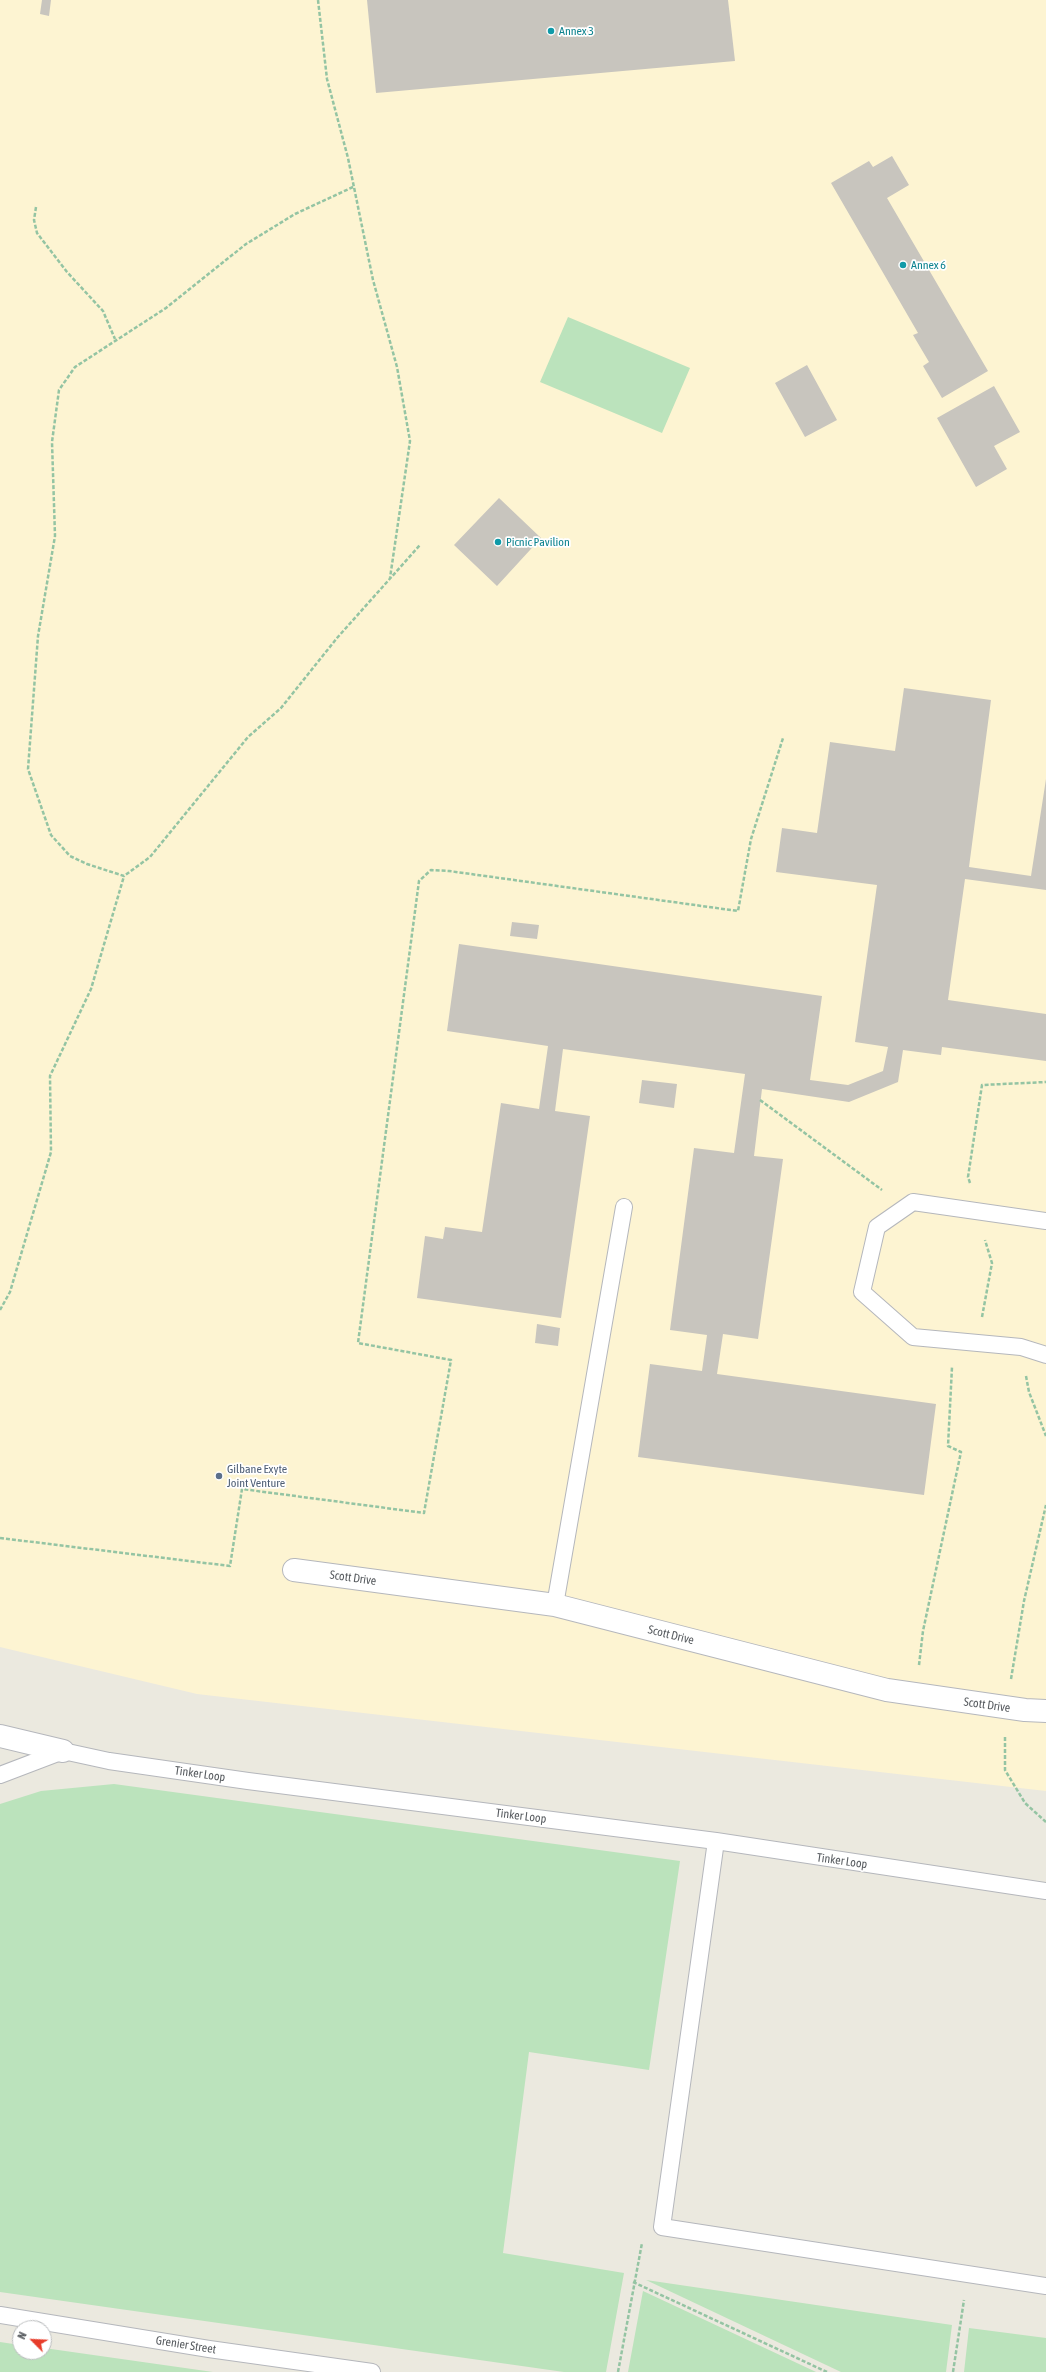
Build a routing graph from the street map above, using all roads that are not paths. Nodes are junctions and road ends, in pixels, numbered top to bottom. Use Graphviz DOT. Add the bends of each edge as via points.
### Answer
graph roads {
  1 [pos="624,1206"];
  2 [pos="1046,1221"];
  3 [pos="1046,1355"];
  4 [pos="294,1570"];
  5 [pos="555,1605"];
  6 [pos="1046,1711"];
  7 [pos="0,1736"];
  8 [pos="63,1751"];
  9 [pos="0,1775"];
  10 [pos="716,1841"];
  11 [pos="1046,1891"];
  12 [pos="1046,2286"];
  13 [pos="0,2314"];
  14 [pos="372,2372"];
  1 -- 5 [label="lane"];
  2 -- 3 [label="lane" via="913,1202 877,1228 862,1292 913,1337 1021,1347"];
  4 -- 5 [label="street, Scott Drive"];
  5 -- 6 [label="street, Scott Drive" via="887,1690"];
  7 -- 8 [label="street"];
  8 -- 9 [label="lane"];
  8 -- 10 [label="lane, Tinker Loop" via="108,1761 248,1781"];
  10 -- 11 [label="lane, Tinker Loop"];
  10 -- 12 [label="lane" via="662,2227"];
  13 -- 14 [label="lane, Grenier Street" via="209,2349"];
}
